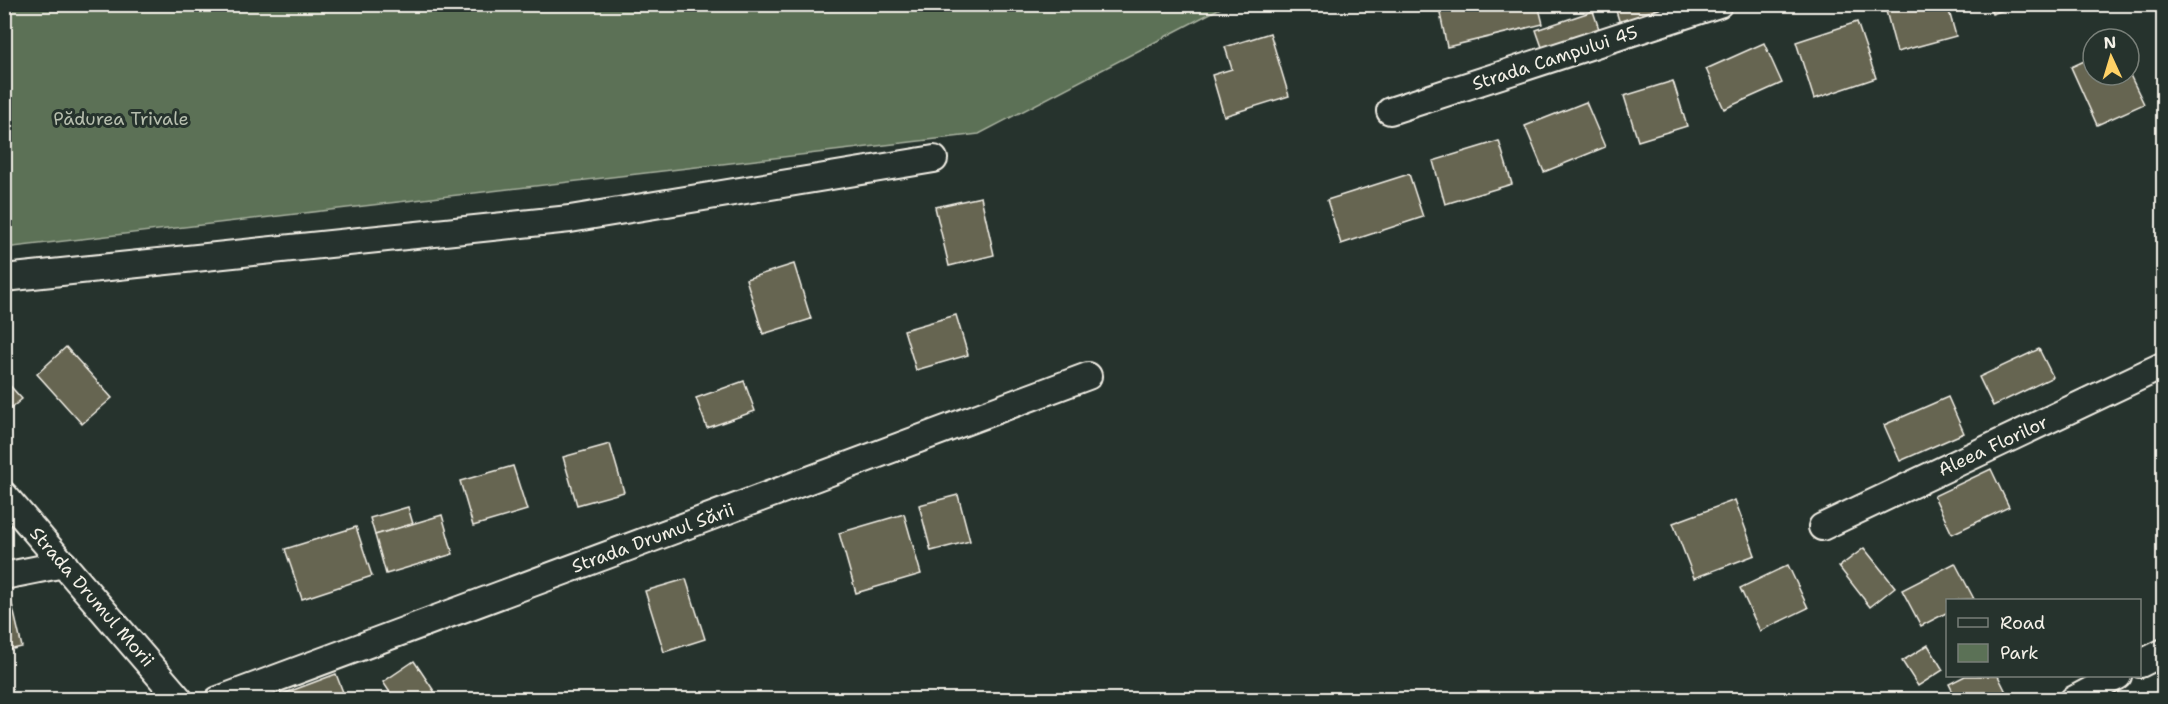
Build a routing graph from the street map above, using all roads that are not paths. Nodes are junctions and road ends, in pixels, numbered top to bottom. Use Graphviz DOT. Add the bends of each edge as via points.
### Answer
graph roads {
  1 [pos="1719,4"];
  2 [pos="1390,111"];
  3 [pos="934,159"];
  4 [pos="4,278"];
  5 [pos="2163,365"];
  6 [pos="1088,376"];
  7 [pos="4,495"];
  8 [pos="1822,527"];
  9 [pos="64,564"];
  10 [pos="4,576"];
  11 [pos="2163,651"];
  12 [pos="2141,663"];
  13 [pos="2114,677"];
  14 [pos="180,699"];
  15 [pos="218,699"];
  16 [pos="2073,699"];
  1 -- 2 [label="street, Strada Campului 45"];
  3 -- 4 [label="street" via="570,219"];
  5 -- 8 [label="street, Aleea Florilor"];
  6 -- 15 [label="street, Strada Drumul Sării"];
  7 -- 9 [label="street, Strada Drumul Morii"];
  9 -- 10 [label="street"];
  9 -- 14 [label="street, Strada Drumul Morii"];
  11 -- 12 [label="street"];
  13 -- 16 [label="street"];
}
